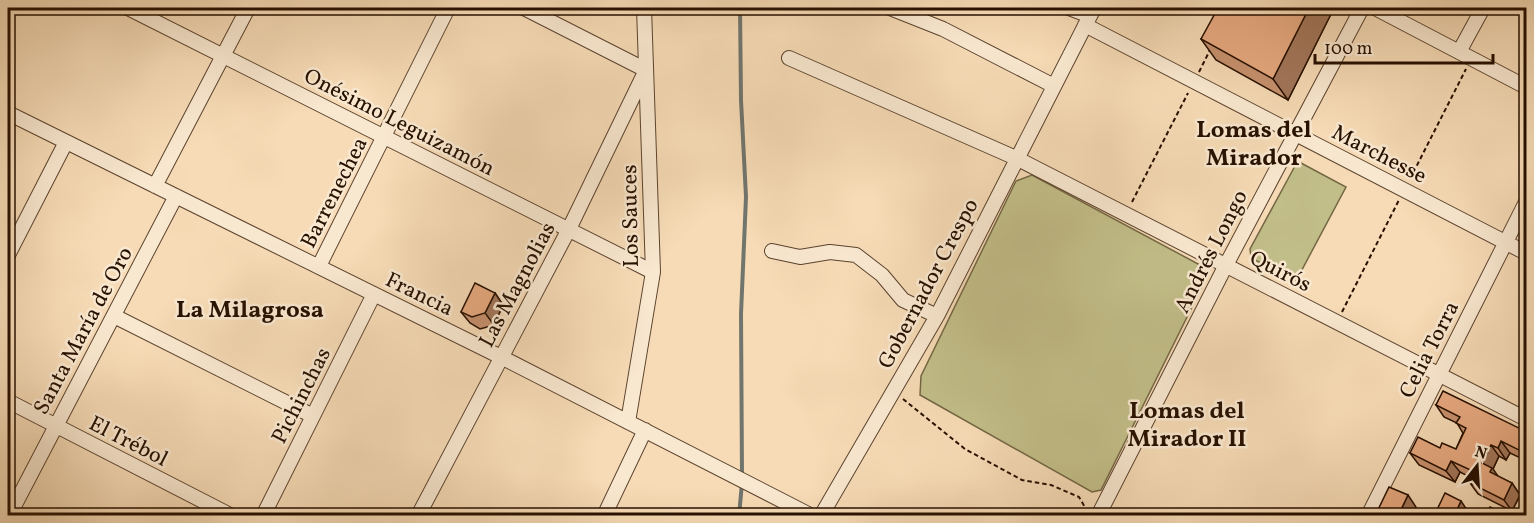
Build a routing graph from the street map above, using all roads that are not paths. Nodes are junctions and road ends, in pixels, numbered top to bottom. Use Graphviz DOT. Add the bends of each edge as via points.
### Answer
graph roads {
  1 [pos="128,8"];
  2 [pos="248,8"];
  3 [pos="448,8"];
  4 [pos="524,8"];
  5 [pos="644,8"];
  6 [pos="890,8"];
  7 [pos="1069,8"];
  8 [pos="1362,8"];
  9 [pos="1375,8"];
  10 [pos="1483,8"];
  11 [pos="1090,16"];
  12 [pos="1459,52"];
  13 [pos="223,56"];
  14 [pos="789,58"];
  15 [pos="646,70"];
  16 [pos="1054,86"];
  17 [pos="1527,87"];
  18 [pos="8,113"];
  19 [pos="1296,134"];
  20 [pos="385,136"];
  21 [pos="66,142"];
  22 [pos="1016,158"];
  23 [pos="155,186"];
  24 [pos="176,196"];
  25 [pos="1527,202"];
  26 [pos="569,229"];
  27 [pos="1506,243"];
  28 [pos="772,251"];
  29 [pos="1527,254"];
  30 [pos="8,255"];
  31 [pos="1226,265"];
  32 [pos="319,266"];
  33 [pos="653,272"];
  34 [pos="374,294"];
  35 [pos="114,316"];
  36 [pos="937,316"];
  37 [pos="501,357"];
  38 [pos="1439,374"];
  39 [pos="8,401"];
  40 [pos="312,416"];
  41 [pos="1527,419"];
  42 [pos="628,422"];
  43 [pos="56,426"];
  44 [pos="645,430"];
  45 [pos="9,516"];
  46 [pos="232,516"];
  47 [pos="263,516"];
  48 [pos="418,516"];
  49 [pos="604,516"];
  50 [pos="812,516"];
  51 [pos="820,516"];
  52 [pos="1098,516"];
  53 [pos="1368,516"];
  1 -- 13 [label="street, Onésimo Leguizamón"];
  2 -- 13 [label="street"];
  3 -- 20 [label="street, Barrenechea"];
  4 -- 15 [label="street"];
  5 -- 15 [label="street, Los Sauces"];
  6 -- 16 [label="street" via="943,29"];
  7 -- 11 [label="street, Marchesse"];
  8 -- 19 [label="street, Andrés Longo"];
  9 -- 12 [label="street"];
  10 -- 12 [label="street"];
  11 -- 16 [label="street, Gobernador Crespo"];
  11 -- 19 [label="street, Marchesse" via="1194,81"];
  12 -- 17 [label="street"];
  13 -- 20 [label="street, Onésimo Leguizamón"];
  13 -- 23 [label="street"];
  14 -- 22 [label="street, Quirós"];
  15 -- 26 [label="street, Las Magnolias"];
  15 -- 33 [label="street, Los Sauces"];
  16 -- 22 [label="street, Gobernador Crespo"];
  18 -- 21 [label="street, Francia"];
  19 -- 27 [label="street, Marchesse"];
  19 -- 31 [label="street, Andrés Longo"];
  20 -- 26 [label="street, Onésimo Leguizamón"];
  20 -- 32 [label="street, Barrenechea"];
  21 -- 23 [label="street, Francia"];
  21 -- 30 [label="street"];
  22 -- 31 [label="street, Quirós"];
  22 -- 36 [label="street, Gobernador Crespo"];
  23 -- 24 [label="street, Francia"];
  24 -- 32 [label="street, Francia"];
  24 -- 35 [label="street, Santa María de Oro"];
  25 -- 27 [label="street, Celia Torra"];
  26 -- 33 [label="street, Onésimo Leguizamón"];
  26 -- 37 [label="street, Las Magnolias"];
  27 -- 29 [label="street, Marchesse"];
  27 -- 38 [label="street, Celia Torra"];
  28 -- 36 [label="street" via="800,257 830,252 856,255 882,275 903,300"];
  31 -- 38 [label="street, Quirós"];
  31 -- 52 [label="street, Andrés Longo"];
  32 -- 34 [label="street, Francia"];
  33 -- 42 [label="street, Los Sauces"];
  34 -- 37 [label="street, Francia"];
  34 -- 40 [label="street, Pichinchas"];
  35 -- 40 [label="street"];
  35 -- 43 [label="street, Santa María de Oro"];
  36 -- 51 [label="street, Gobernador Crespo"];
  37 -- 42 [label="street, Francia"];
  37 -- 48 [label="street, Las Magnolias"];
  38 -- 41 [label="street, Quirós"];
  38 -- 53 [label="street, Celia Torra"];
  39 -- 43 [label="street, El Trébol"];
  40 -- 47 [label="street, Pichinchas"];
  42 -- 44 [label="street, Francia"];
  43 -- 45 [label="street, Santa María de Oro"];
  43 -- 46 [label="street, El Trébol"];
  44 -- 49 [label="street"];
  44 -- 50 [label="street, Francia"];
}
